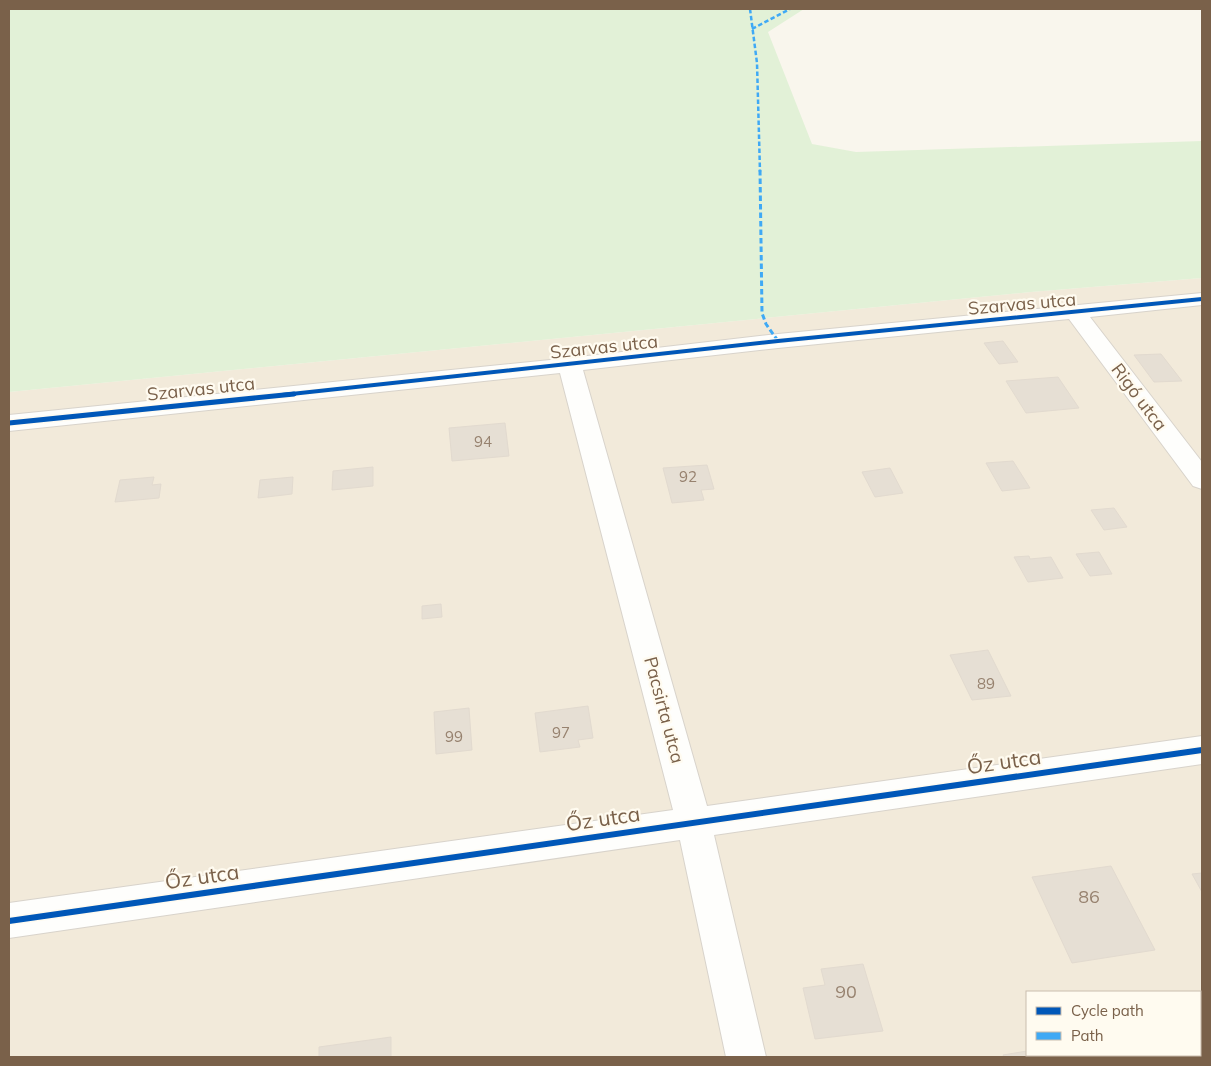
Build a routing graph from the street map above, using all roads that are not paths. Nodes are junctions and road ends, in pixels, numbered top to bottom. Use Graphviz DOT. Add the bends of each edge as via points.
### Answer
graph roads {
  1 [pos="1202,299"];
  2 [pos="1076,313"];
  3 [pos="570,365"];
  4 [pos="9,423"];
  5 [pos="1202,480"];
  6 [pos="1202,750"];
  7 [pos="694,823"];
  8 [pos="9,922"];
  9 [pos="746,1057"];
  1 -- 2 [label="street, Szarvas utca"];
  2 -- 3 [label="street, Szarvas utca" via="778,341"];
  2 -- 5 [label="street, Rigó utca"];
  3 -- 4 [label="street, Szarvas utca"];
  3 -- 7 [label="street, Pacsirta utca"];
  6 -- 7 [label="street, Őz utca"];
  7 -- 8 [label="street, Őz utca"];
  7 -- 9 [label="street, Pacsirta utca"];
}
